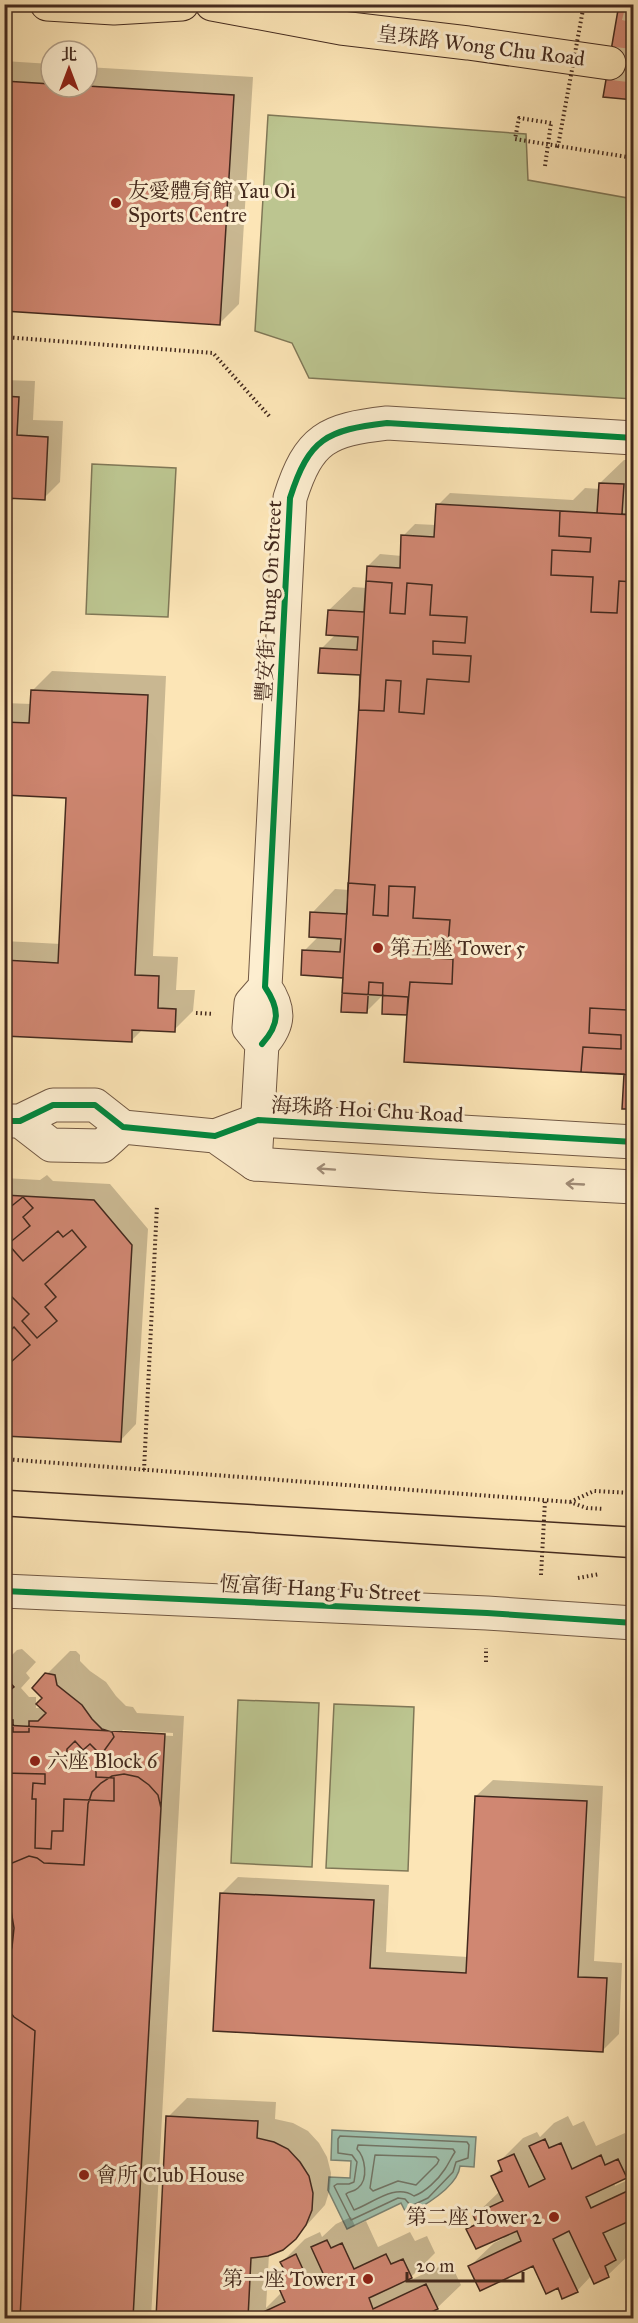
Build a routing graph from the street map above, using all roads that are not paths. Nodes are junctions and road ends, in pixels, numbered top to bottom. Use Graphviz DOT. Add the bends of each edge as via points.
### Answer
graph roads {
  1 [pos="47,4"];
  2 [pos="182,4"];
  3 [pos="212,4"];
  4 [pos="609,63"];
  5 [pos="633,438"];
  6 [pos="258,1120"];
  7 [pos="12,1121"];
  8 [pos="215,1136"];
  9 [pos="633,1142"];
  10 [pos="255,1164"];
  11 [pos="633,1187"];
  12 [pos="4,1591"];
  13 [pos="633,1623"];
  1 -- 2 [label="main road" via="114,8"];
  3 -- 4 [label="main road, 皇珠路 Wong Chu Road" via="341,28"];
  5 -- 6 [label="street, 豐安街 Fung On Street" via="387,423 337,432 319,443 299,469 290,498 265,987 275,1003 275,1017 274,1031 262,1044"];
  6 -- 8 [label="street, 海珠路 Hoi Chu Road"];
  6 -- 9 [label="street, 海珠路 Hoi Chu Road"];
  6 -- 10 [label="street, 豐安街 Fung On Street"];
  7 -- 8 [label="street, 海珠路 Hoi Chu Road" via="51,1145 102,1146 123,1127"];
  8 -- 10 [label="street, 海珠路 Hoi Chu Road"];
  11 -- 10 [label="street, one-way"];
  12 -- 13 [label="street, 恆富街 Hang Fu Street"];
}
